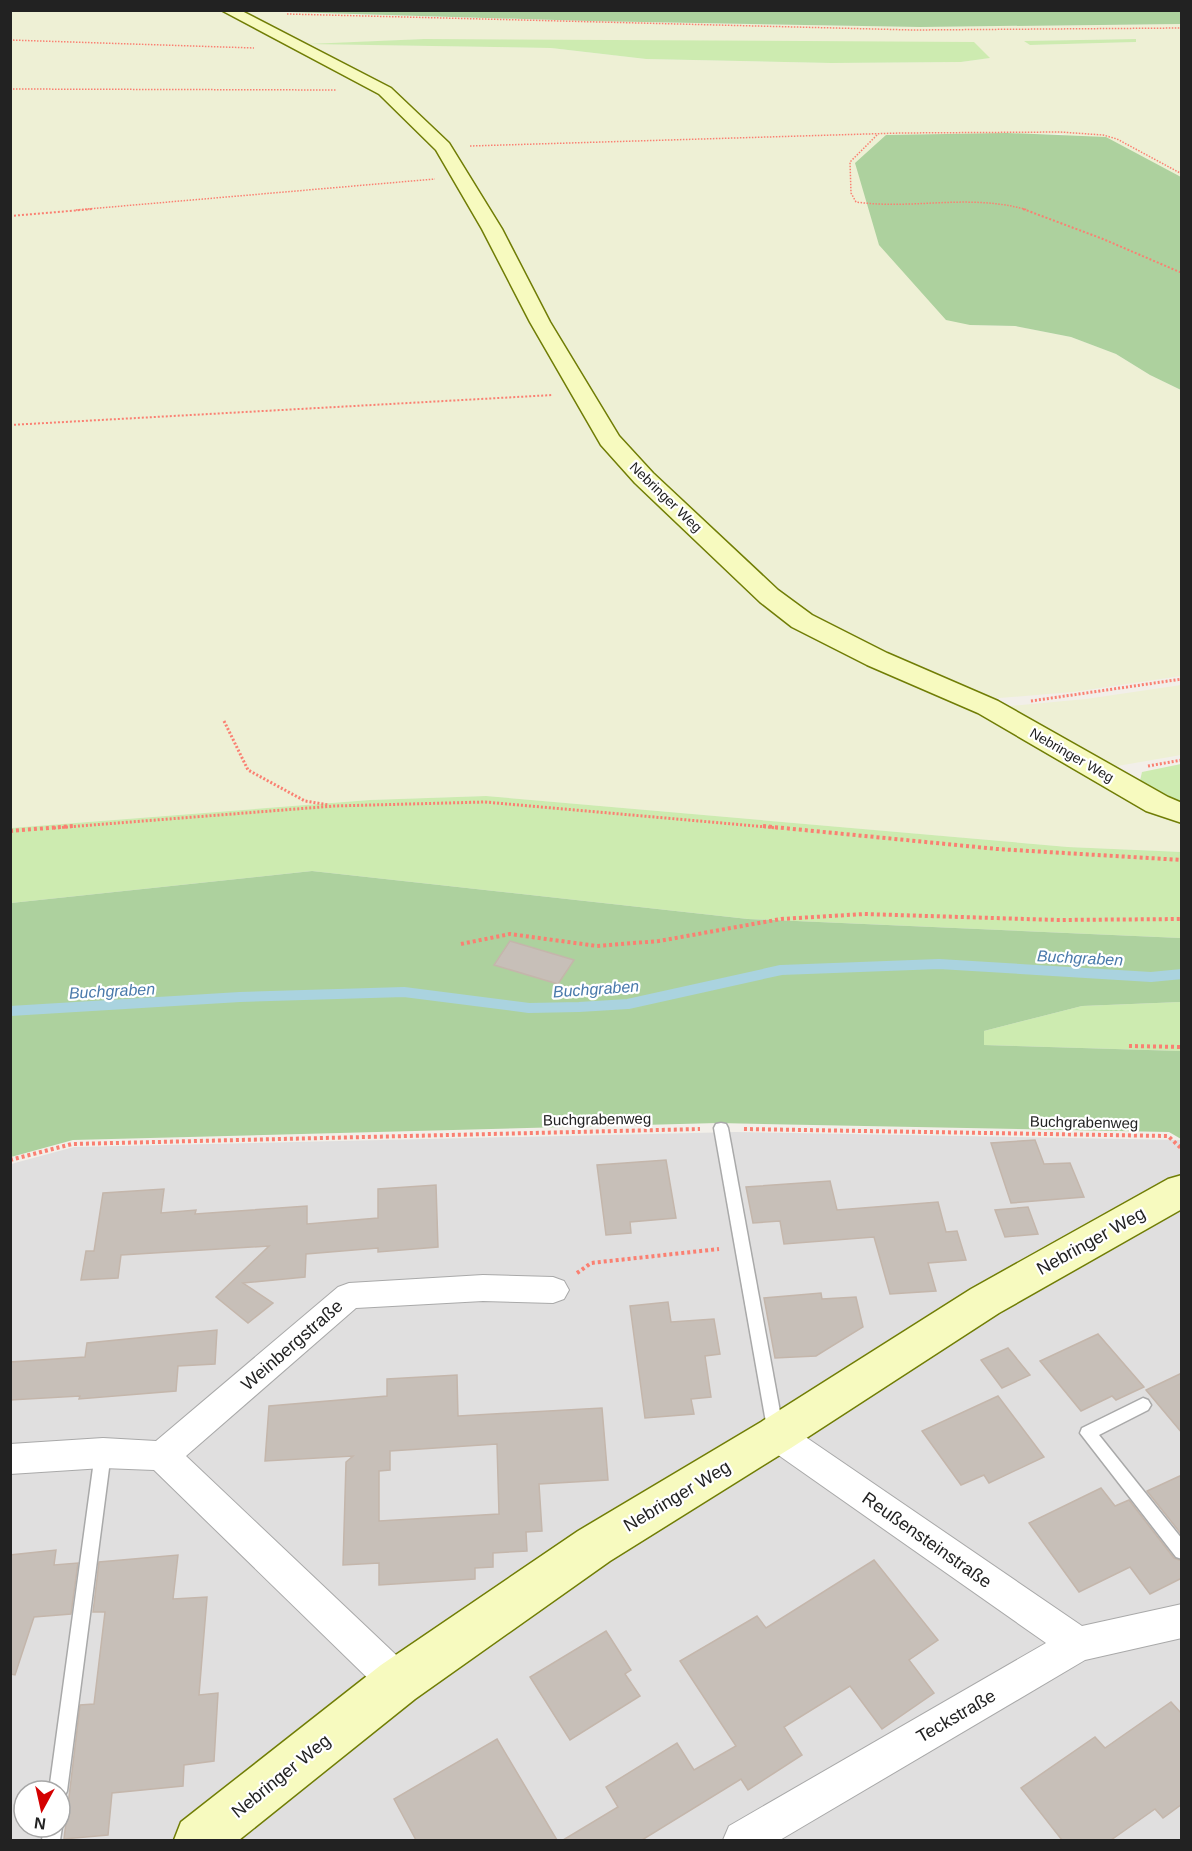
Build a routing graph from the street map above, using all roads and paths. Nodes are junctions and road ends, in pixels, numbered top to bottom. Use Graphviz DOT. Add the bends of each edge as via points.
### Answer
graph roads {
  1 [pos="229,11"];
  2 [pos="1182,28"];
  3 [pos="10,40"];
  4 [pos="293,44"];
  5 [pos="10,89"];
  6 [pos="385,91"];
  7 [pos="878,134"];
  8 [pos="442,147"];
  9 [pos="1182,174"];
  10 [pos="460,177"];
  11 [pos="10,216"];
  12 [pos="1182,273"];
  13 [pos="581,393"];
  14 [pos="10,425"];
  15 [pos="1182,679"];
  16 [pos="988,707"];
  17 [pos="224,722"];
  18 [pos="334,806"];
  19 [pos="1182,814"];
  20 [pos="10,831"];
  21 [pos="1182,860"];
  22 [pos="1182,919"];
  23 [pos="461,944"];
  24 [pos="1129,1046"];
  25 [pos="1182,1047"];
  26 [pos="721,1128"];
  27 [pos="1182,1149"];
  28 [pos="10,1160"];
  29 [pos="1182,1190"];
  30 [pos="744,1246"];
  31 [pos="553,1290"];
  32 [pos="1143,1406"];
  33 [pos="776,1436"];
  34 [pos="103,1453"];
  35 [pos="162,1456"];
  36 [pos="10,1459"];
  37 [pos="1182,1552"];
  38 [pos="1182,1621"];
  39 [pos="1078,1644"];
  40 [pos="398,1682"];
  41 [pos="60,1779"];
  42 [pos="200,1840"];
  43 [pos="743,1840"];
  1 -- 2 [label="path" via="913,30"];
  1 -- 4 [label="street, Nebringer Weg"];
  3 -- 4 [label="path"];
  4 -- 6 [label="street, Nebringer Weg"];
  5 -- 6 [label="path"];
  6 -- 8 [label="street, Nebringer Weg"];
  7 -- 8 [label="path"];
  7 -- 9 [label="path" via="1103,135"];
  7 -- 12 [label="path" via="850,162 851,193 856,202 898,207 947,200 1019,207"];
  8 -- 10 [label="street, Nebringer Weg"];
  10 -- 11 [label="path"];
  10 -- 13 [label="street, Nebringer Weg"];
  13 -- 14 [label="path"];
  13 -- 16 [label="street, Nebringer Weg" via="609,440 630,463 770,596 802,621 877,659"];
  15 -- 16 [label="path"];
  16 -- 19 [label="street, Nebringer Weg" via="1157,804"];
  17 -- 18 [label="path" via="248,770 305,801"];
  18 -- 20 [label="path"];
  18 -- 21 [label="path" via="485,802 997,849"];
  22 -- 23 [label="path" via="864,914 781,919 659,941 597,946 510,934"];
  24 -- 25 [label="path"];
  26 -- 27 [label="path, Buchgrabenweg" via="1168,1136"];
  26 -- 28 [label="path, Buchgrabenweg" via="72,1144"];
  26 -- 30 [label="lane"];
  29 -- 33 [label="street, Nebringer Weg" via="985,1302"];
  30 -- 31 [label="path" via="591,1263"];
  30 -- 33 [label="lane"];
  31 -- 35 [label="street, Weinbergstraße" via="483,1288 349,1296"];
  32 -- 37 [label="lane" via="1088,1432"];
  33 -- 39 [label="street, Reußensteinstraße"];
  33 -- 40 [label="street, Nebringer Weg" via="594,1546"];
  34 -- 35 [label="street"];
  34 -- 36 [label="street"];
  34 -- 41 [label="lane"];
  35 -- 40 [label="street"];
  38 -- 39 [label="street, Teckstraße"];
  39 -- 43 [label="street, Teckstraße"];
  40 -- 42 [label="street, Nebringer Weg"];
}
